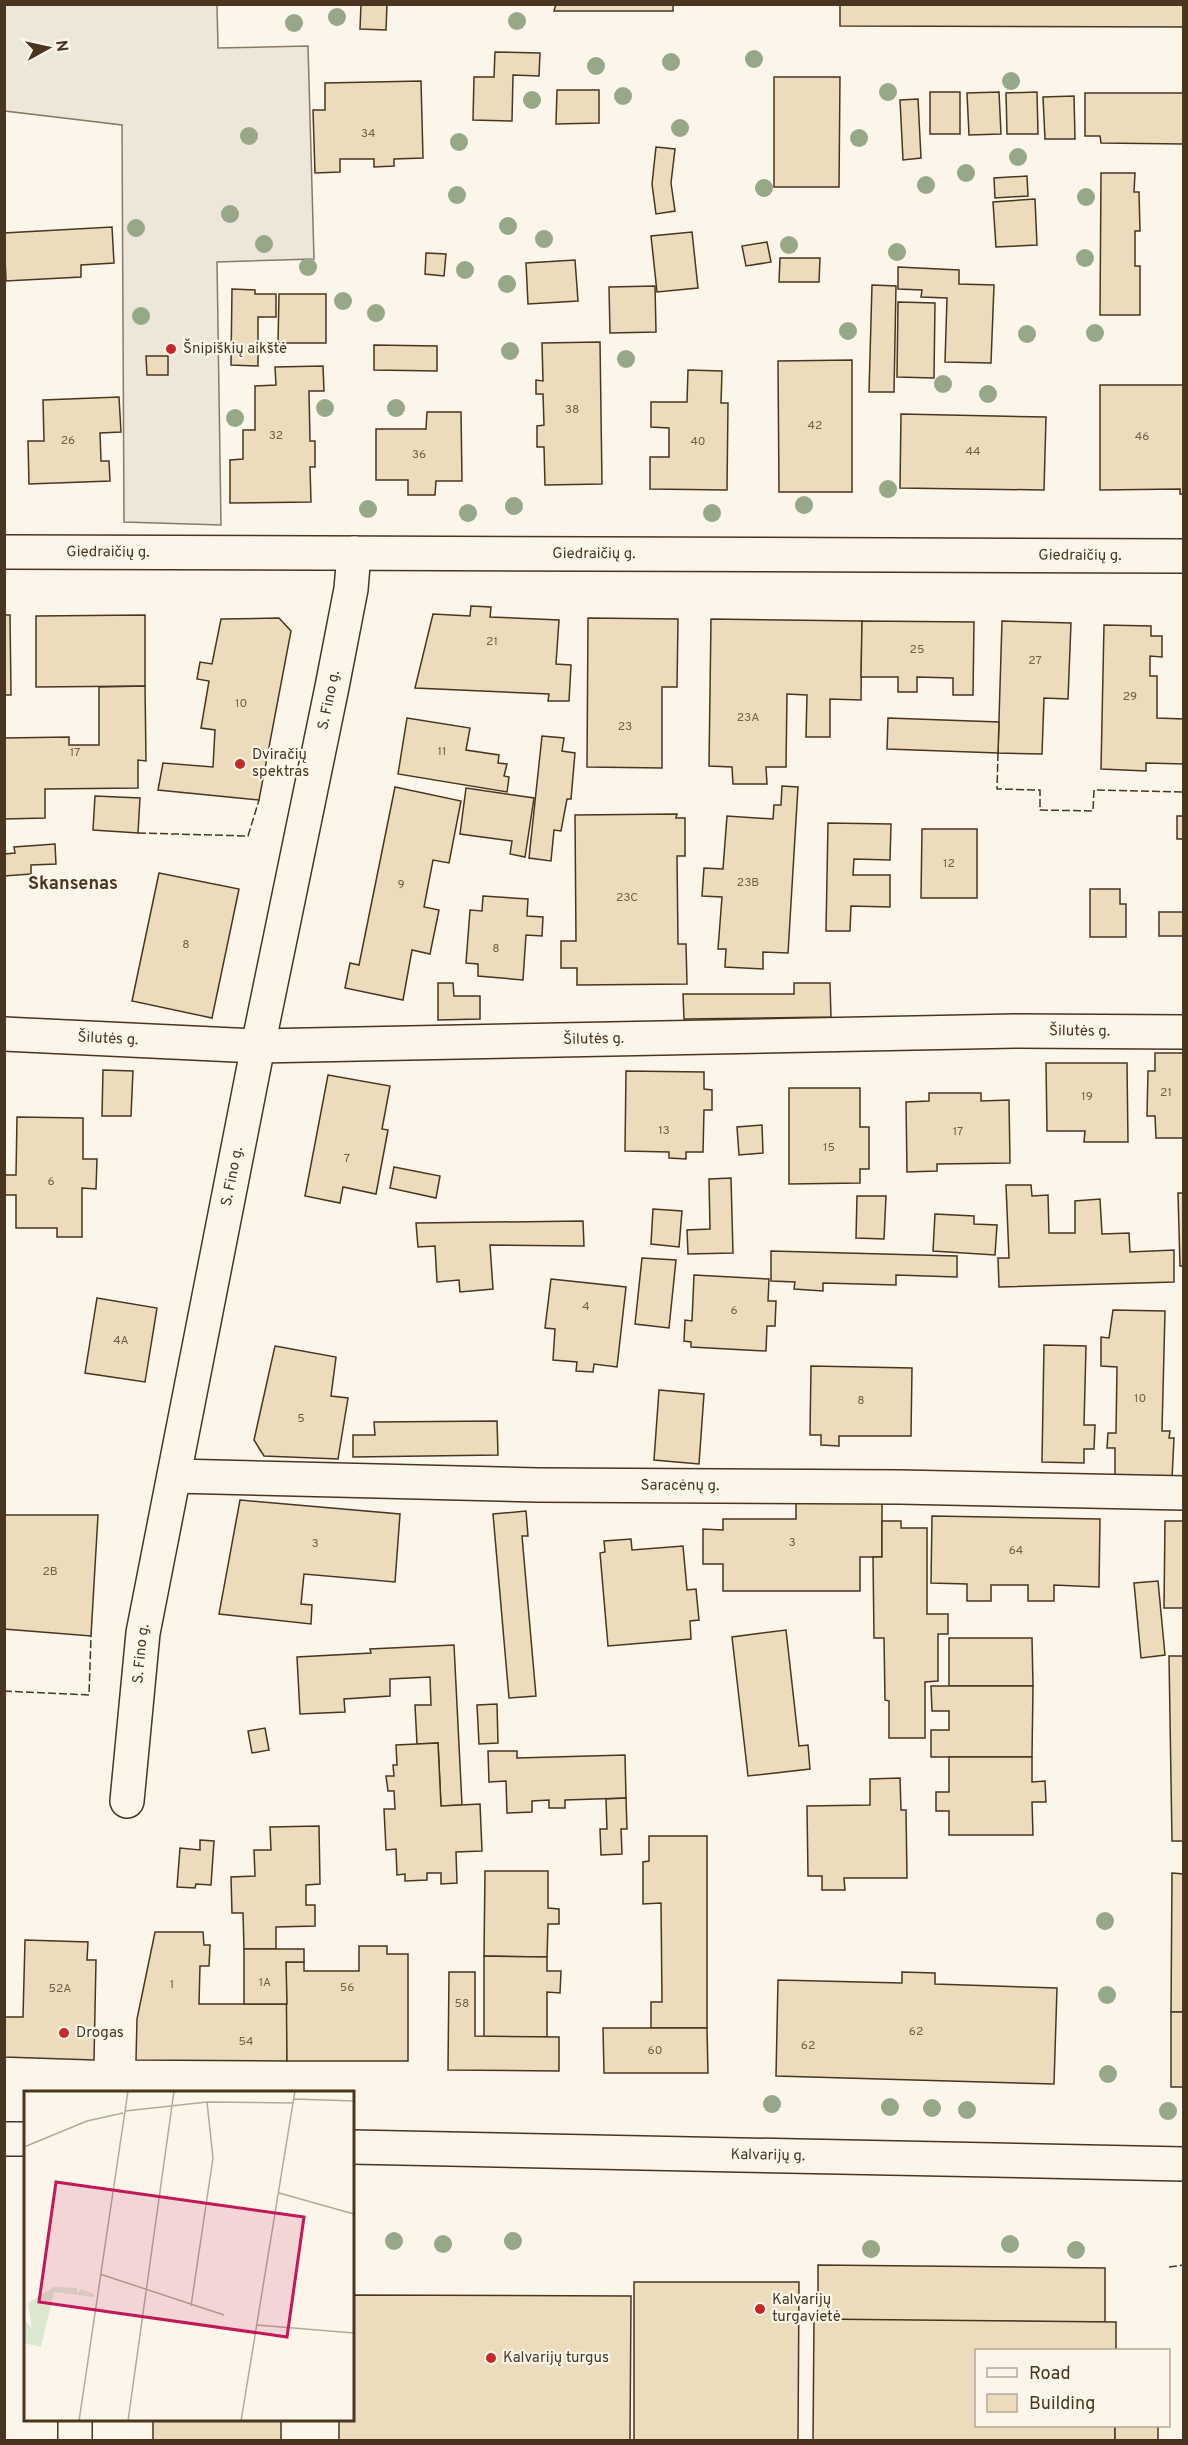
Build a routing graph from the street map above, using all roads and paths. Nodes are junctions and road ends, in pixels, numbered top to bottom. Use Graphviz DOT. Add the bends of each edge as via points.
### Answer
graph roads {
  1 [pos="4,552"];
  2 [pos="354,553"];
  3 [pos="1184,556"];
  4 [pos="1184,1032"];
  5 [pos="4,1034"];
  6 [pos="258,1046"];
  7 [pos="174,1476"];
  8 [pos="1184,1493"];
  9 [pos="127,1801"];
  10 [pos="4,2139"];
  11 [pos="24,2139"];
  12 [pos="354,2147"];
  13 [pos="1184,2164"];
  14 [pos="75,2421"];
  15 [pos="75,2440"];
  1 -- 2 [label="street, Giedraičių g."];
  2 -- 3 [label="street, Giedraičių g."];
  2 -- 6 [label="street, S. Fino g." via="332,687"];
  4 -- 6 [label="street, Šilutės g." via="1005,1031"];
  5 -- 6 [label="street, Šilutės g."];
  6 -- 7 [label="street, S. Fino g."];
  7 -- 8 [label="street, Saracėnų g."];
  7 -- 9 [label="street, S. Fino g." via="143,1633"];
  10 -- 11 [label="street"];
  12 -- 13 [label="street, Kalvarijų g."];
  14 -- 15 [label="street"];
}
